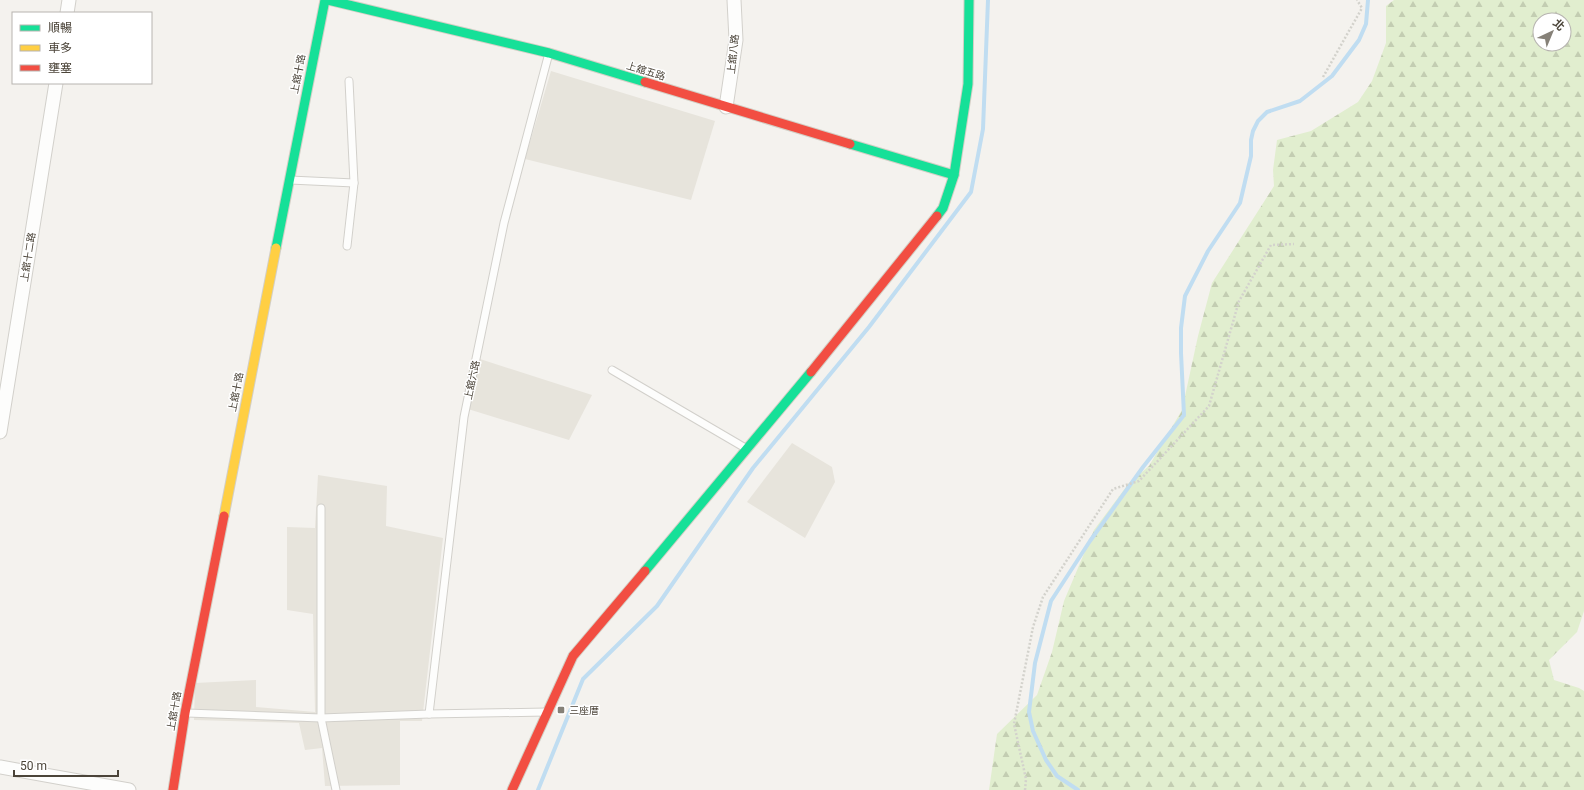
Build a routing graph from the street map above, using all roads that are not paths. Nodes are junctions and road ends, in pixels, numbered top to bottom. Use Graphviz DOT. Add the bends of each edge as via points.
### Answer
graph roads {
  1 [pos="69,0"];
  2 [pos="325,0"];
  3 [pos="328,0"];
  4 [pos="734,0"];
  5 [pos="969,0"];
  6 [pos="67,12"];
  7 [pos="550,53"];
  8 [pos="348,81"];
  9 [pos="56,84"];
  10 [pos="726,107"];
  11 [pos="954,175"];
  12 [pos="288,180"];
  13 [pos="354,183"];
  14 [pos="347,246"];
  15 [pos="612,370"];
  16 [pos="0,432"];
  17 [pos="747,449"];
  18 [pos="321,508"];
  19 [pos="547,712"];
  20 [pos="185,713"];
  21 [pos="428,714"];
  22 [pos="321,718"];
  23 [pos="0,767"];
  24 [pos="129,790"];
  25 [pos="174,790"];
  26 [pos="336,790"];
  27 [pos="512,790"];
  1 -- 6 [label="street"];
  2 -- 12 [label="street, 上舘十路"];
  3 -- 7 [label="street, 上舘五路"];
  4 -- 10 [label="street, 上舘八路" via="736,40"];
  5 -- 11 [label="street" via="968,84"];
  7 -- 10 [label="street, 上舘五路"];
  7 -- 21 [label="lane, 上舘六路" via="504,223 464,417"];
  8 -- 13 [label="lane"];
  9 -- 16 [label="street, 上舘十二路"];
  10 -- 11 [label="street, 上舘五路"];
  11 -- 17 [label="street" via="943,208"];
  12 -- 13 [label="lane"];
  12 -- 20 [label="street, 上舘十路"];
  13 -- 14 [label="lane"];
  15 -- 17 [label="lane"];
  17 -- 19 [label="street" via="573,656"];
  18 -- 22 [label="lane"];
  19 -- 21 [label="lane"];
  19 -- 27 [label="street"];
  20 -- 22 [label="lane"];
  20 -- 25 [label="street, 上舘十路"];
  21 -- 22 [label="lane"];
  22 -- 26 [label="lane"];
  23 -- 24 [label="street"];
}
